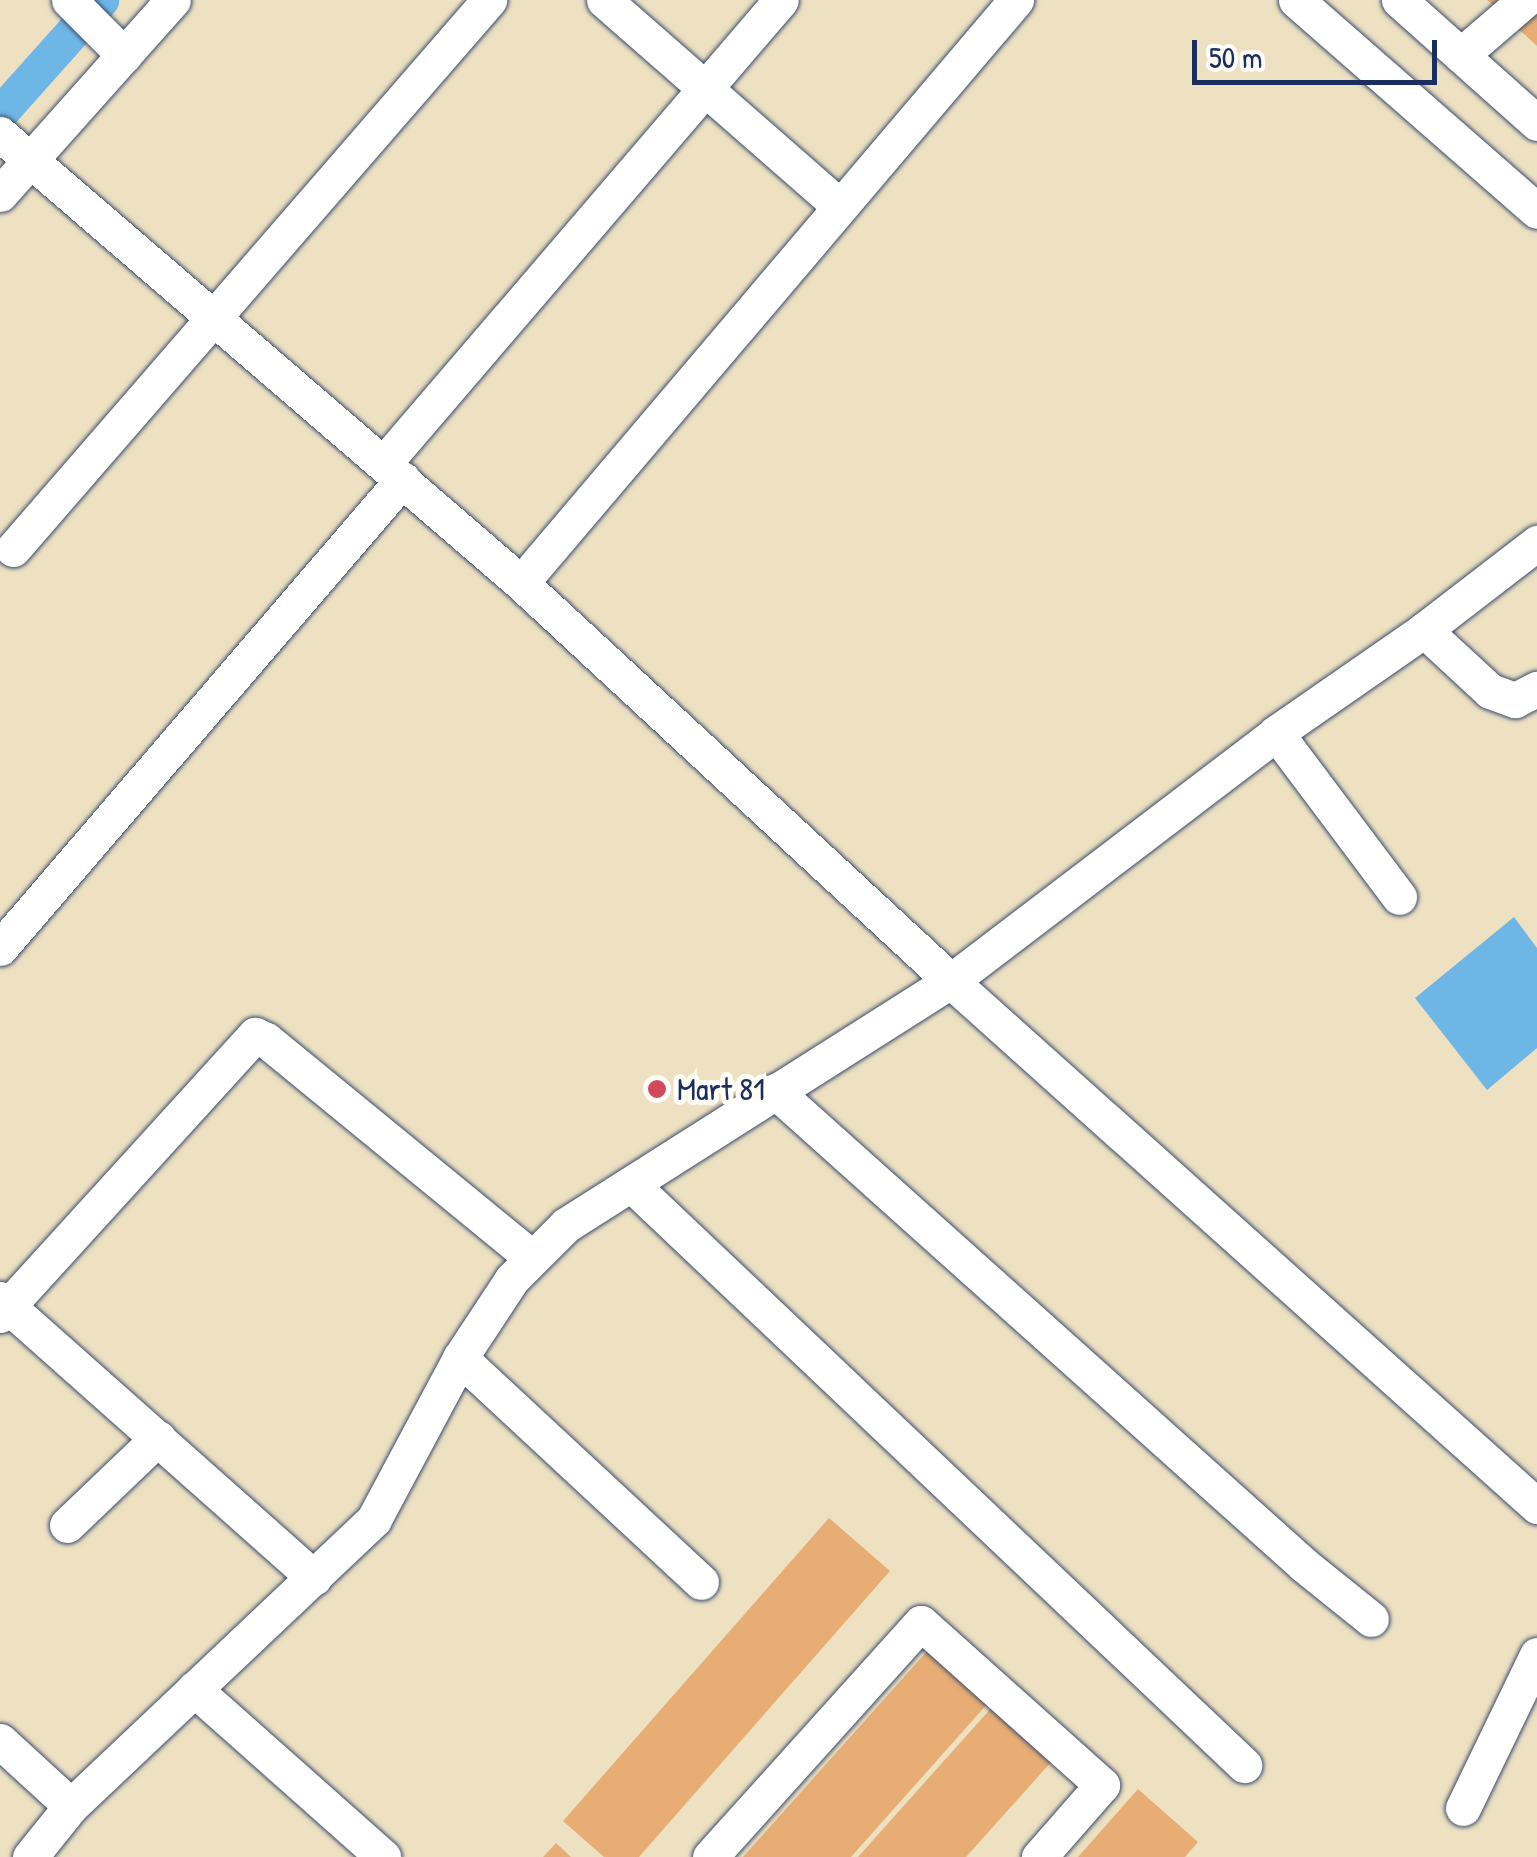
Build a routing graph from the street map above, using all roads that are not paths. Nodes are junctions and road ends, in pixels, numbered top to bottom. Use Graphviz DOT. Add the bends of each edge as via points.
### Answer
graph roads {
  1 [pos="69,0"];
  2 [pos="174,0"];
  3 [pos="490,0"];
  4 [pos="604,0"];
  5 [pos="782,0"];
  6 [pos="1016,0"];
  7 [pos="1296,0"];
  8 [pos="1399,0"];
  9 [pos="1525,0"];
  10 [pos="112,44"];
  11 [pos="1461,55"];
  12 [pos="704,90"];
  13 [pos="1537,123"];
  14 [pos="16,149"];
  15 [pos="0,194"];
  16 [pos="838,205"];
  17 [pos="1537,211"];
  18 [pos="214,320"];
  19 [pos="394,470"];
  20 [pos="1537,543"];
  21 [pos="13,548"];
  22 [pos="521,583"];
  23 [pos="1424,630"];
  24 [pos="1537,689"];
  25 [pos="1276,733"];
  26 [pos="1399,898"];
  27 [pos="0,948"];
  28 [pos="951,981"];
  29 [pos="775,1091"];
  30 [pos="631,1184"];
  31 [pos="531,1258"];
  32 [pos="3,1306"];
  33 [pos="460,1358"];
  34 [pos="158,1438"];
  35 [pos="1537,1506"];
  36 [pos="67,1525"];
  37 [pos="314,1578"];
  38 [pos="701,1582"];
  39 [pos="1371,1619"];
  40 [pos="1537,1655"];
  41 [pos="194,1689"];
  42 [pos="0,1740"];
  43 [pos="1244,1765"];
  44 [pos="71,1806"];
  45 [pos="1463,1808"];
  46 [pos="30,1857"];
  47 [pos="383,1857"];
  48 [pos="710,1857"];
  49 [pos="1039,1857"];
  1 -- 10 [label="street"];
  2 -- 10 [label="street"];
  3 -- 18 [label="street"];
  4 -- 12 [label="street"];
  5 -- 12 [label="street"];
  6 -- 16 [label="street"];
  7 -- 17 [label="street"];
  8 -- 11 [label="street"];
  9 -- 11 [label="street"];
  10 -- 14 [label="street"];
  11 -- 13 [label="street"];
  12 -- 16 [label="street"];
  12 -- 19 [label="street"];
  14 -- 15 [label="street"];
  14 -- 18 [label="street"];
  16 -- 22 [label="street"];
  18 -- 19 [label="street"];
  18 -- 21 [label="street"];
  19 -- 22 [label="street"];
  19 -- 27 [label="street"];
  20 -- 23 [label="street"];
  22 -- 28 [label="street"];
  23 -- 24 [label="street" via="1490,691 1515,700"];
  23 -- 25 [label="street"];
  25 -- 26 [label="street"];
  25 -- 28 [label="street"];
  28 -- 29 [label="street"];
  28 -- 35 [label="street"];
  29 -- 30 [label="street"];
  29 -- 39 [label="street"];
  30 -- 31 [label="street" via="566,1225"];
  30 -- 43 [label="street"];
  31 -- 32 [label="street" via="255,1035"];
  31 -- 33 [label="street"];
  32 -- 34 [label="street"];
  33 -- 37 [label="street" via="374,1518"];
  33 -- 38 [label="street"];
  34 -- 36 [label="street"];
  34 -- 37 [label="street"];
  37 -- 41 [label="street"];
  40 -- 45 [label="street"];
  41 -- 44 [label="street"];
  41 -- 47 [label="street"];
  42 -- 44 [label="street"];
  44 -- 46 [label="street"];
  48 -- 49 [label="street" via="921,1623 1102,1785"];
}
